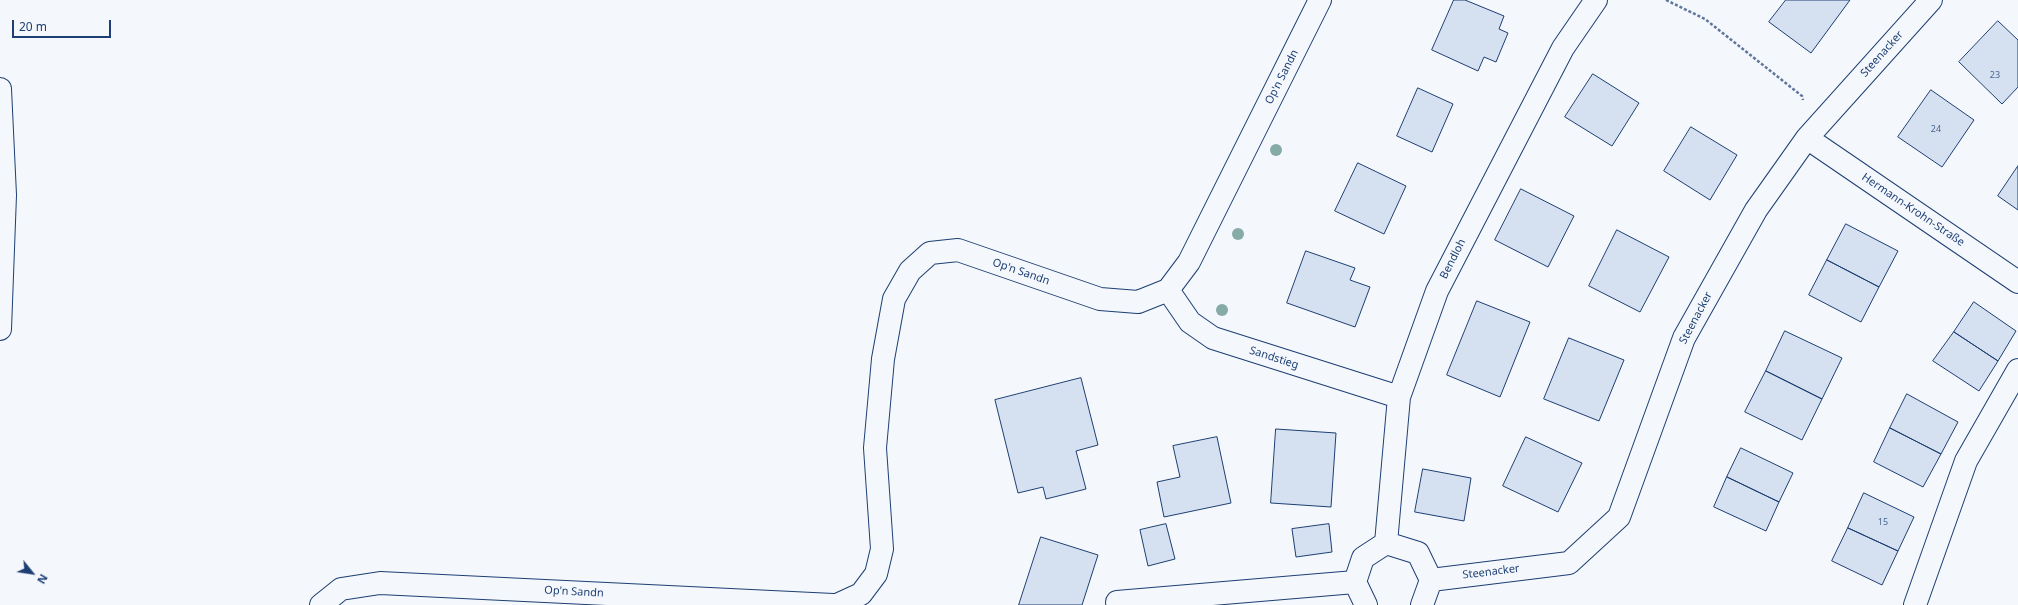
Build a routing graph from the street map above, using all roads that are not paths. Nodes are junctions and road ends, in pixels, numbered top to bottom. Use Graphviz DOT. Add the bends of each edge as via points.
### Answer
graph roads {
  1 [pos="1320,0"];
  2 [pos="1596,0"];
  3 [pos="1931,0"];
  4 [pos="0,89"];
  5 [pos="1807,138"];
  6 [pos="2018,282"];
  7 [pos="1168,290"];
  8 [pos="0,329"];
  9 [pos="2018,370"];
  10 [pos="1399,397"];
  11 [pos="1386,544"];
  12 [pos="1431,580"];
  13 [pos="1354,582"];
  14 [pos="1117,602"];
  15 [pos="321,605"];
  16 [pos="833,605"];
  17 [pos="837,605"];
  18 [pos="1366,605"];
  19 [pos="1422,605"];
  20 [pos="1915,605"];
  1 -- 7 [label="street, Op'n Sandn" via="1190,262"];
  2 -- 10 [label="street, Bendloh" via="1563,48 1436,291"];
  3 -- 5 [label="street, Steenacker"];
  4 -- 8 [label="street" via="5,195"];
  5 -- 6 [label="street, Hermann-Krohn-Straße"];
  5 -- 12 [label="street, Steenacker" via="1756,210 1684,338 1619,517 1569,563"];
  7 -- 10 [label="street, Sandstieg" via="1190,322 1213,338"];
  7 -- 17 [label="street, Op'n Sandn" via="1138,302 1100,299 958,250 930,253 910,271 894,299 882,359 875,448 882,549 876,574 861,594"];
  9 -- 20 [label="street" via="1966,461"];
  10 -- 11 [label="street, Bendloh"];
  11 -- 12 [label="street" via="1418,553"];
  11 -- 13 [label="street" via="1363,558"];
  12 -- 19 [label="street"];
  13 -- 14 [label="street"];
  13 -- 18 [label="street"];
  15 -- 16 [label="street, Op'n Sandn" via="341,589 380,583"];
}
